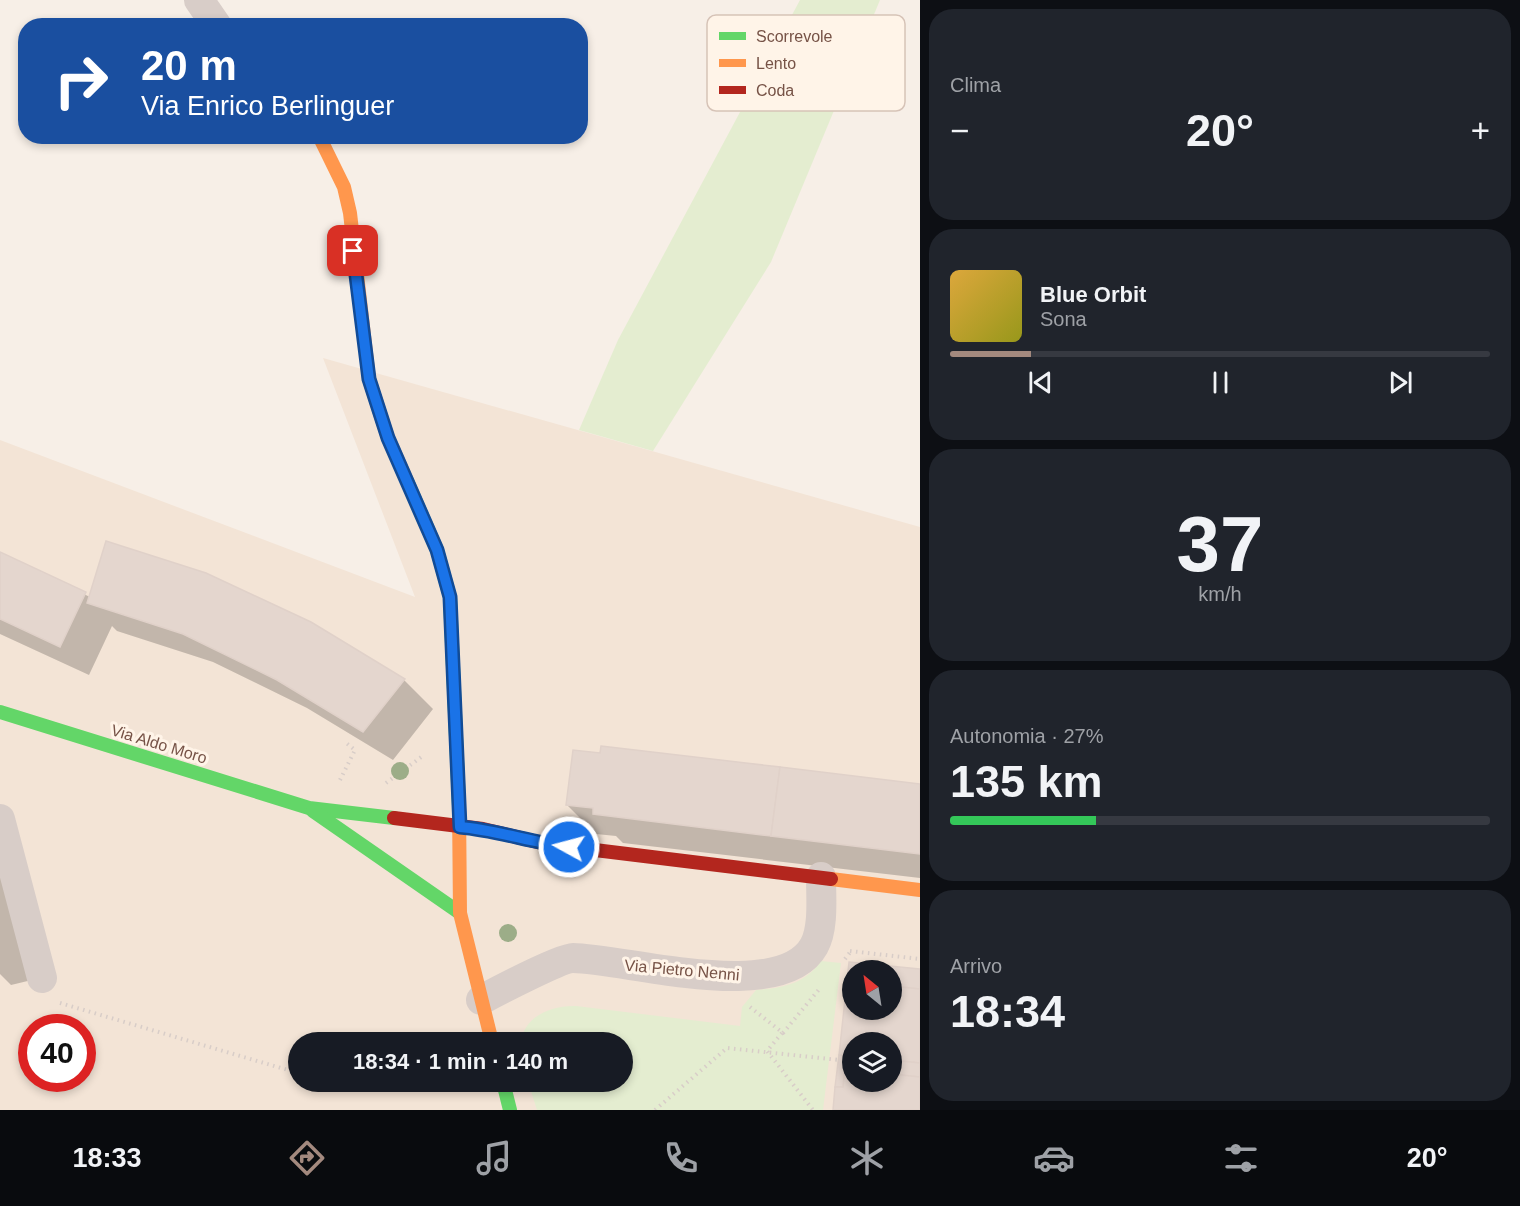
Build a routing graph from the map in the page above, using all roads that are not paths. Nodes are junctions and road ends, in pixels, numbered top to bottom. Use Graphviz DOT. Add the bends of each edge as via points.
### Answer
graph roads {
  1 [pos="199,0"];
  2 [pos="211,18"];
  3 [pos="323,144"];
  4 [pos="0,712"];
  5 [pos="309,808"];
  6 [pos="0,819"];
  7 [pos="460,827"];
  8 [pos="821,878"];
  9 [pos="920,890"];
  10 [pos="460,913"];
  11 [pos="42,978"];
  12 [pos="481,999"];
  13 [pos="489,1032"];
  14 [pos="506,1092"];
  15 [pos="510,1110"];
  1 -- 2 [label="street"];
  3 -- 7 [label="street" via="344,187 350,213 369,379 388,438 445,573 450,597"];
  4 -- 5 [label="street, Via Aldo Moro"];
  5 -- 7 [label="street, Via Aldo Moro"];
  5 -- 10 [label="street, Via Aldo Moro"];
  6 -- 11 [label="street"];
  7 -- 8 [label="street" via="546,844"];
  7 -- 10 [label="street"];
  8 -- 9 [label="street"];
  8 -- 12 [label="street, Via Pietro Nenni" via="814,947 791,966 747,976 570,958"];
  10 -- 12 [label="street"];
  12 -- 13 [label="street"];
  14 -- 15 [label="street"];
}
